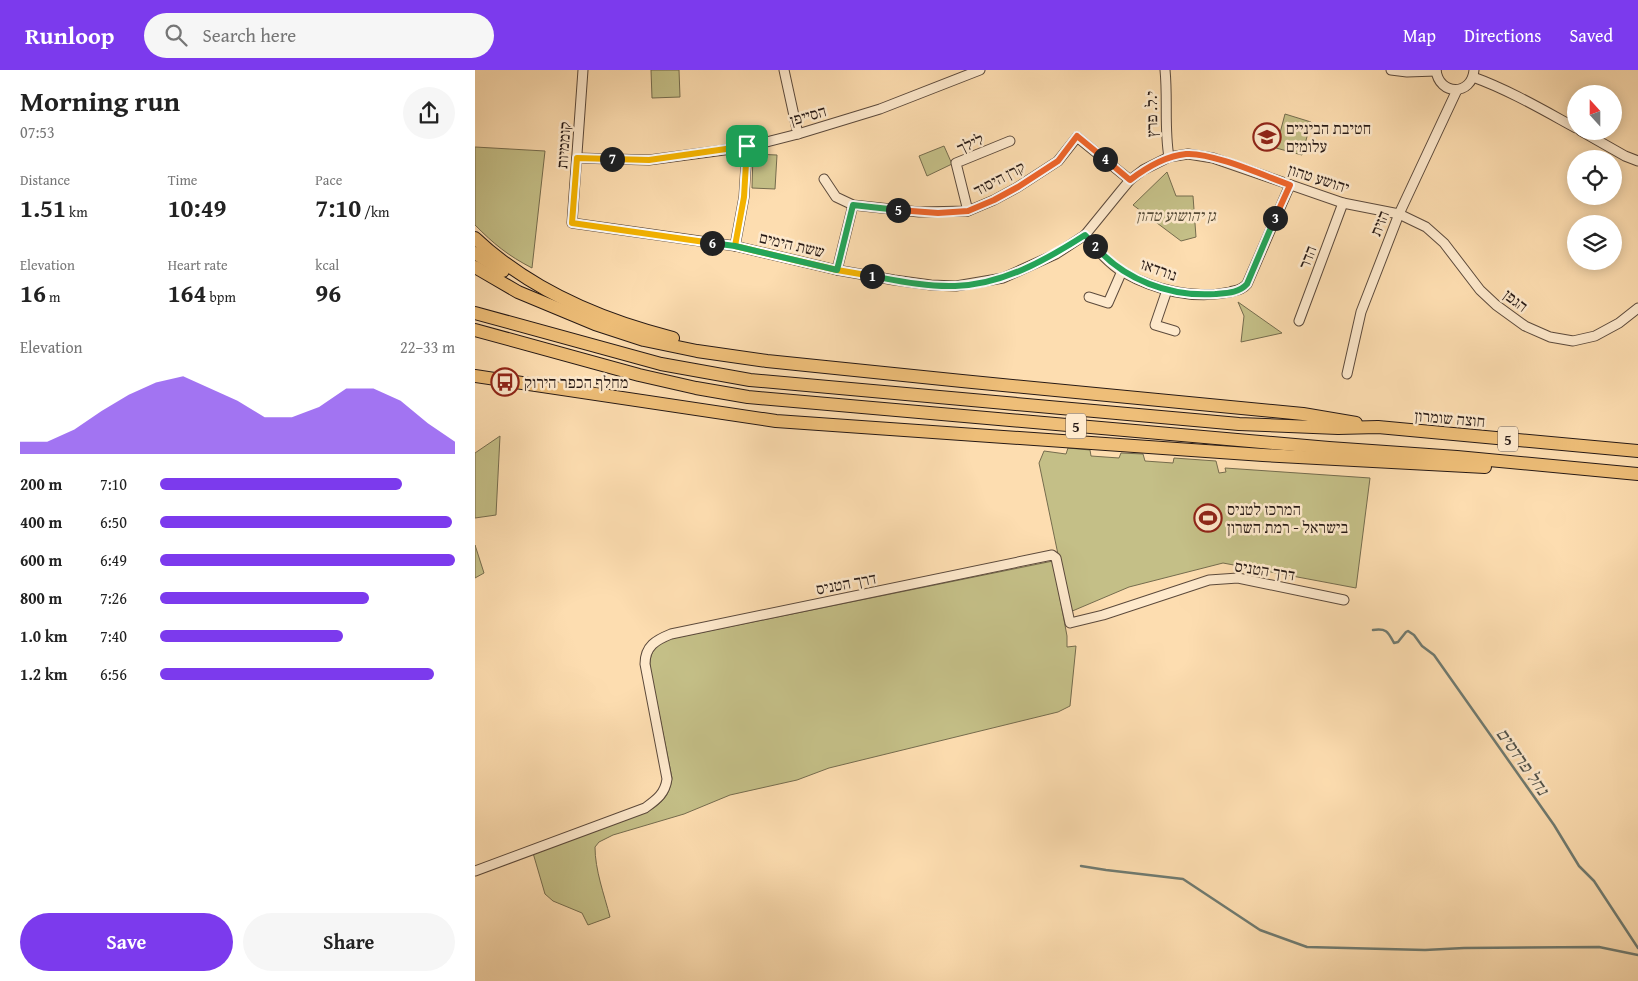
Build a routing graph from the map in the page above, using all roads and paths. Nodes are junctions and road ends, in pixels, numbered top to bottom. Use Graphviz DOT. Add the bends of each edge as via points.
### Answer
graph roads {
  1 [pos="583,70"];
  2 [pos="784,70"];
  3 [pos="980,70"];
  4 [pos="1165,70"];
  5 [pos="1391,70"];
  6 [pos="1436,70"];
  7 [pos="1473,73"];
  8 [pos="1457,90"];
  9 [pos="1567,123"];
  10 [pos="798,134"];
  11 [pos="1597,140"];
  12 [pos="1011,141"];
  13 [pos="747,146"];
  14 [pos="1169,157"];
  15 [pos="577,158"];
  16 [pos="1638,161"];
  17 [pos="824,179"];
  18 [pos="1130,180"];
  19 [pos="1290,185"];
  20 [pos="1343,203"];
  21 [pos="853,205"];
  22 [pos="968,211"];
  23 [pos="1399,214"];
  24 [pos="572,223"];
  25 [pos="1085,235"];
  26 [pos="475,238"];
  27 [pos="735,246"];
  28 [pos="475,253"];
  29 [pos="475,267"];
  30 [pos="837,270"];
  31 [pos="1122,271"];
  32 [pos="542,288"];
  33 [pos="1167,290"];
  34 [pos="1089,297"];
  35 [pos="1638,308"];
  36 [pos="475,313"];
  37 [pos="1299,321"];
  38 [pos="475,330"];
  39 [pos="1175,331"];
  40 [pos="767,361"];
  41 [pos="1347,374"];
  42 [pos="475,376"];
  43 [pos="505,380"];
  44 [pos="475,384"];
  45 [pos="1378,427"];
  46 [pos="1638,451"];
  47 [pos="1571,468"];
  48 [pos="1638,474"];
  49 [pos="1344,600"];
  50 [pos="475,871"];
  1 -- 15 [label="street, קוממיות"];
  2 -- 10 [label="street"];
  3 -- 10 [label="street, הסייפן" via="880,109"];
  4 -- 14 [label="street, י.ל. פרץ"];
  5 -- 6 [label="street"];
  6 -- 8 [label="street" via="1440,83"];
  7 -- 8 [label="street" via="1467,86"];
  7 -- 9 [label="street"];
  8 -- 23 [label="street, הזית"];
  10 -- 13 [label="street, הסייפן"];
  11 -- 16 [label="street"];
  12 -- 22 [label="street, לילך" via="956,163"];
  13 -- 15 [label="street, הסייפן" via="649,160"];
  13 -- 27 [label="street" via="744,197"];
  14 -- 18 [label="street, יהושע טהון"];
  14 -- 19 [label="street, יהושע טהון" via="1188,154 1213,158"];
  15 -- 24 [label="street, קוממיות"];
  17 -- 21 [label="street, קרן היסוד" via="836,197"];
  18 -- 22 [label="street, קרן היסוד" via="1077,136 1058,161 1018,187"];
  18 -- 25 [label="street, יהושע טהון"];
  19 -- 20 [label="street, יהושע טהון"];
  19 -- 33 [label="street, נורדאו" via="1243,289 1204,295"];
  20 -- 23 [label="street, יהושע טהון"];
  20 -- 37 [label="street, הדר"];
  21 -- 22 [label="street, קרן היסוד" via="919,212"];
  21 -- 30 [label="street"];
  23 -- 35 [label="street, הגפן" via="1426,227 1444,243 1479,290 1496,305 1549,338 1573,341 1595,336"];
  23 -- 41 [label="street, הזית" via="1361,312"];
  24 -- 27 [label="street, ששת הימים"];
  25 -- 30 [label="street, ששת הימים" via="1056,254 1003,278 977,284 931,285"];
  25 -- 31 [label="street, נורדאו"];
  26 -- 32 [label="highway" via="513,270"];
  27 -- 30 [label="street, ששת הימים"];
  28 -- 32 [label="highway" via="513,277"];
  29 -- 40 [label="highway" via="550,306 644,340"];
  31 -- 33 [label="street, נורדאו"];
  31 -- 34 [label="street" via="1108,304"];
  32 -- 40 [label="highway" via="606,317 649,331"];
  33 -- 39 [label="street" via="1155,325"];
  36 -- 45 [label="highway, 5" via="661,364 750,380 1239,424"];
  38 -- 47 [label="highway, 5" via="639,375 748,396"];
  40 -- 45 [label="highway" via="1303,414"];
  42 -- 43 [label="highway"];
  43 -- 44 [label="highway"];
  43 -- 47 [label="highway" via="776,421 1273,456 1454,466"];
  45 -- 46 [label="highway, חוצה שומרון / 5"];
  47 -- 48 [label="highway, 5"];
  49 -- 50 [label="street, דרך הטניס" via="1238,578 1221,578 1070,623 1056,558 1052,555 671,634 652,643 645,656 667,779 659,798 645,808"];
}
